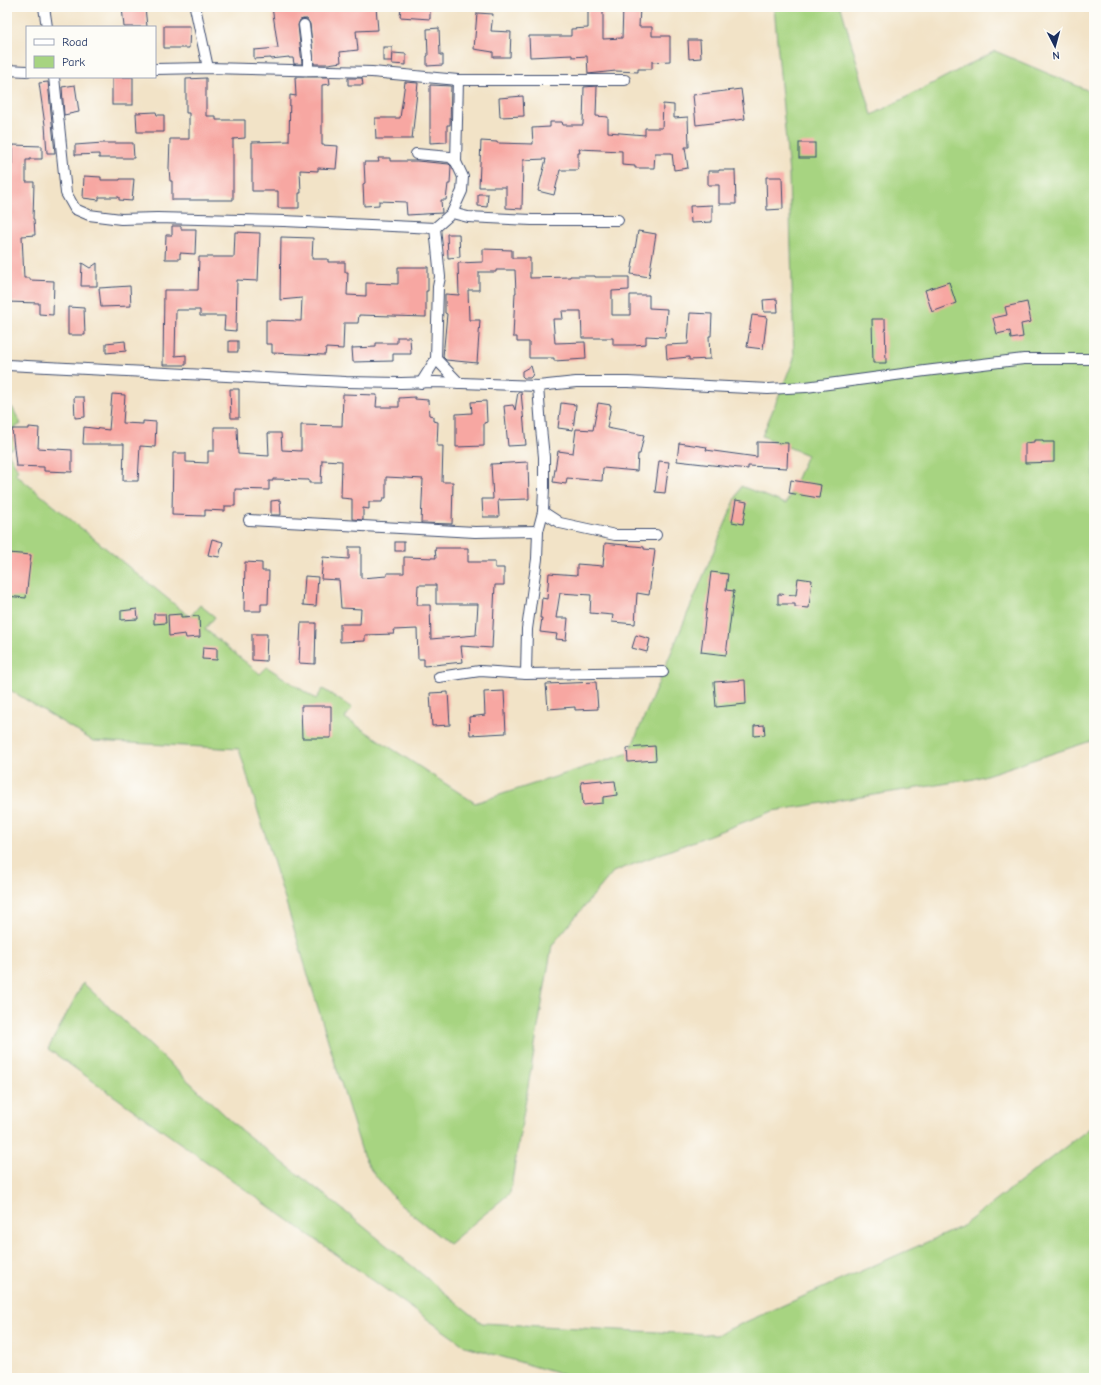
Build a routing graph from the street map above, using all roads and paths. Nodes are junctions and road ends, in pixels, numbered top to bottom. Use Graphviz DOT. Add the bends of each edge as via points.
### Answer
graph roads {
  1 [pos="44,7"];
  2 [pos="195,7"];
  3 [pos="304,25"];
  4 [pos="47,26"];
  5 [pos="208,68"];
  6 [pos="156,69"];
  7 [pos="7,70"];
  8 [pos="308,70"];
  9 [pos="26,71"];
  10 [pos="54,78"];
  11 [pos="458,80"];
  12 [pos="626,80"];
  13 [pos="416,154"];
  14 [pos="456,162"];
  15 [pos="452,214"];
  16 [pos="618,220"];
  17 [pos="435,228"];
  18 [pos="436,359"];
  19 [pos="1094,359"];
  20 [pos="7,365"];
  21 [pos="421,383"];
  22 [pos="459,383"];
  23 [pos="538,386"];
  24 [pos="543,512"];
  25 [pos="249,520"];
  26 [pos="538,531"];
  27 [pos="656,535"];
  28 [pos="663,672"];
  29 [pos="526,674"];
  30 [pos="439,677"];
  1 -- 4 [label="street"];
  2 -- 5 [label="street"];
  3 -- 8 [label="street"];
  5 -- 6 [label="street"];
  5 -- 8 [label="street"];
  7 -- 9 [label="street"];
  8 -- 11 [label="street" via="372,72"];
  10 -- 17 [label="street" via="66,193 75,208 89,215 121,219 261,220"];
  11 -- 12 [label="street"];
  11 -- 14 [label="street"];
  13 -- 14 [label="street" via="450,156"];
  14 -- 15 [label="street" via="463,177 462,191"];
  15 -- 16 [label="street" via="532,220"];
  15 -- 17 [label="street"];
  17 -- 18 [label="street" via="440,277"];
  18 -- 21 [label="street"];
  18 -- 22 [label="street"];
  19 -- 23 [label="street" via="1024,359 806,387 768,389 628,382 576,382"];
  20 -- 21 [label="street" via="346,382"];
  21 -- 22 [label="street"];
  22 -- 23 [label="street"];
  23 -- 24 [label="street" via="544,457"];
  24 -- 26 [label="street"];
  24 -- 27 [label="street" via="560,522 615,535"];
  25 -- 26 [label="street" via="475,532"];
  26 -- 29 [label="street" via="537,559 527,629"];
  28 -- 29 [label="street"];
  29 -- 30 [label="street" via="480,671"];
}
